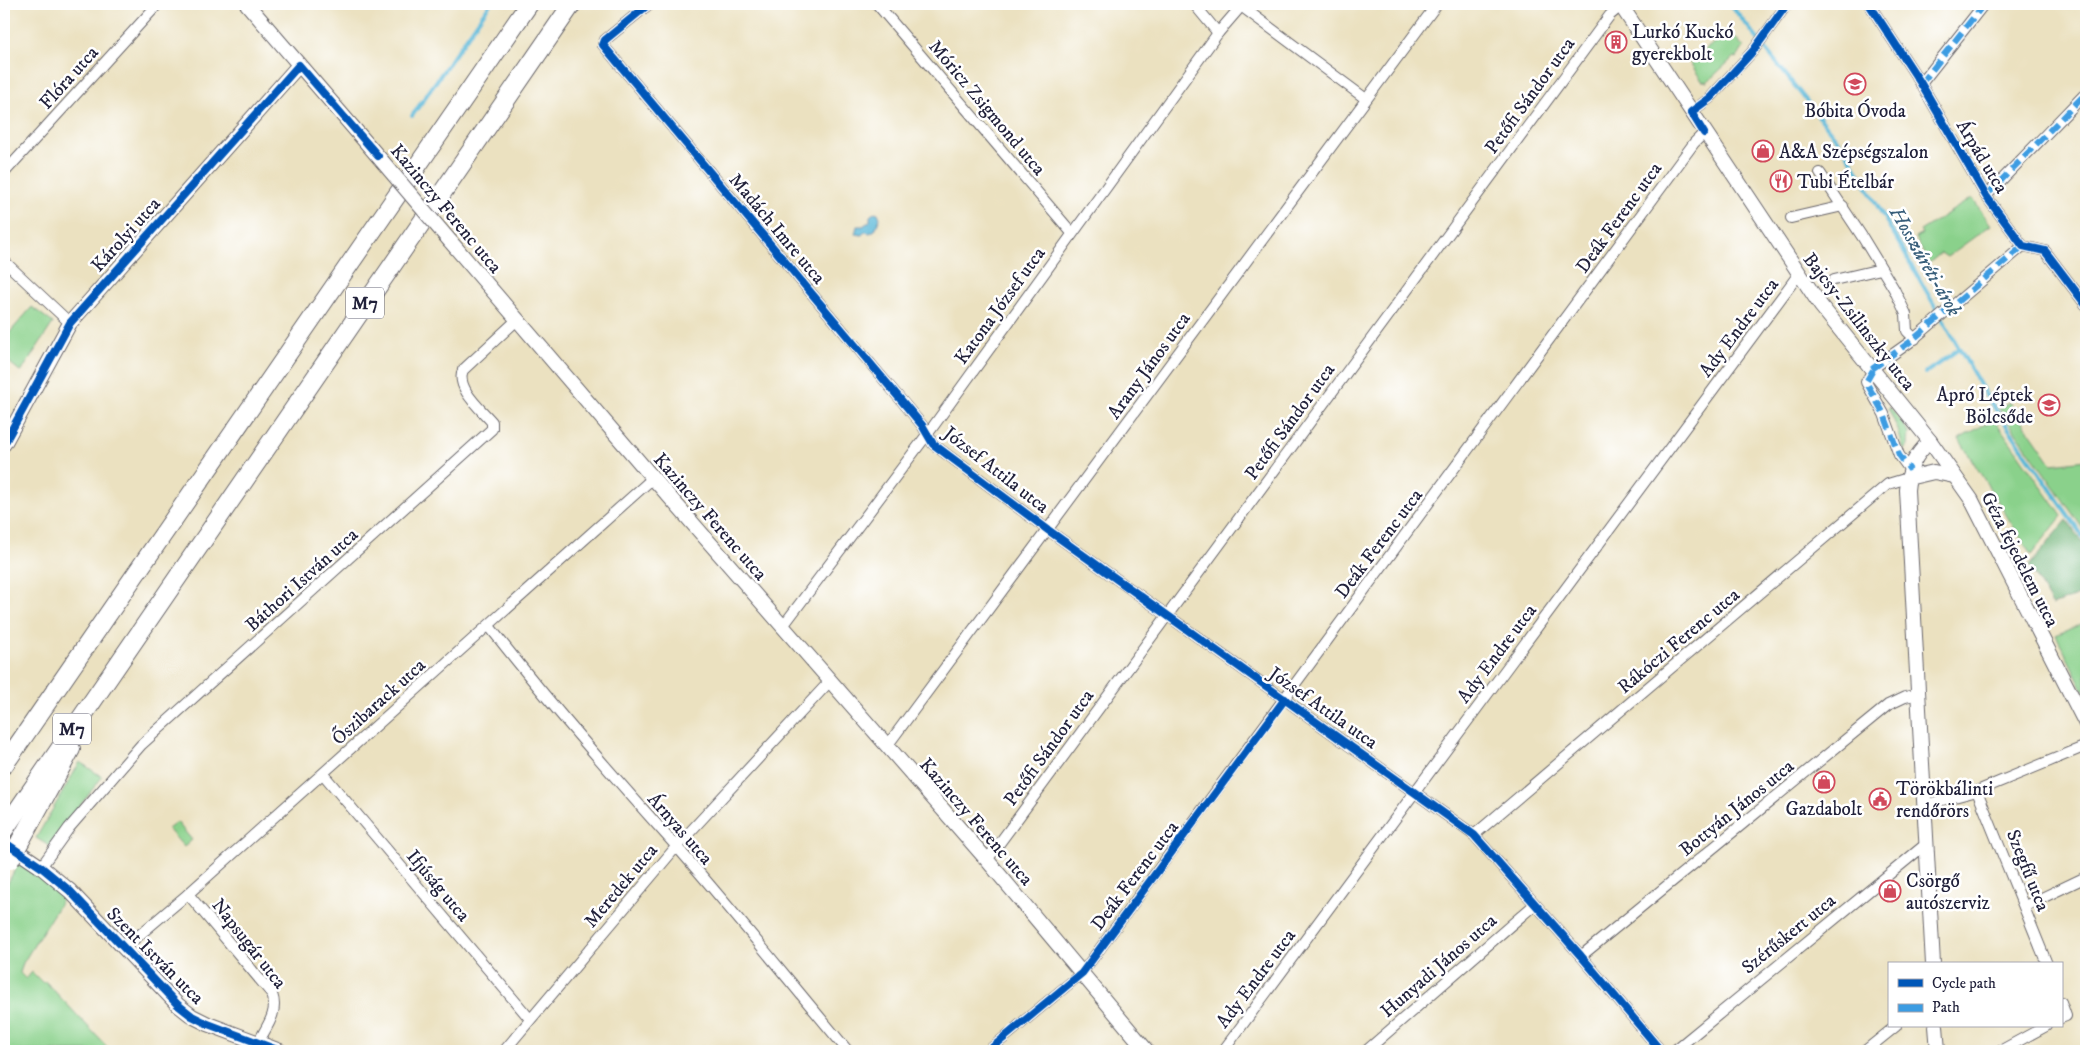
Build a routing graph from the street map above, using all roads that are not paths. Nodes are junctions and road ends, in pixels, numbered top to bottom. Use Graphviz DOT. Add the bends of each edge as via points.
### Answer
graph roads {
  1 [pos="158,4"];
  2 [pos="247,4"];
  3 [pos="529,4"];
  4 [pos="572,4"];
  5 [pos="649,4"];
  6 [pos="878,4"];
  7 [pos="1194,4"];
  8 [pos="1437,4"];
  9 [pos="1788,4"];
  10 [pos="1869,4"];
  11 [pos="1984,4"];
  12 [pos="1242,5"];
  13 [pos="1620,5"];
  14 [pos="1218,33"];
  15 [pos="299,65"];
  16 [pos="1921,84"];
  17 [pos="2086,93"];
  18 [pos="1366,99"];
  19 [pos="1691,112"];
  20 [pos="1704,133"];
  21 [pos="4,173"];
  22 [pos="1820,173"];
  23 [pos="1986,196"];
  24 [pos="1843,206"];
  25 [pos="1791,218"];
  26 [pos="1072,233"];
  27 [pos="2023,246"];
  28 [pos="4,261"];
  29 [pos="1882,269"];
  30 [pos="1798,275"];
  31 [pos="1834,280"];
  32 [pos="2086,305"];
  33 [pos="517,320"];
  34 [pos="70,323"];
  35 [pos="1915,338"];
  36 [pos="1872,369"];
  37 [pos="927,434"];
  38 [pos="1930,441"];
  39 [pos="4,444"];
  40 [pos="1909,474"];
  41 [pos="1954,476"];
  42 [pos="653,478"];
  43 [pos="1048,530"];
  44 [pos="182,568"];
  45 [pos="1167,615"];
  46 [pos="489,626"];
  47 [pos="782,626"];
  48 [pos="830,681"];
  49 [pos="1918,694"];
  50 [pos="1285,699"];
  51 [pos="2086,724"];
  52 [pos="887,746"];
  53 [pos="2086,746"];
  54 [pos="4,765"];
  55 [pos="323,774"];
  56 [pos="1977,791"];
  57 [pos="1415,792"];
  58 [pos="1924,805"];
  59 [pos="4,829"];
  60 [pos="1474,836"];
  61 [pos="1926,844"];
  62 [pos="676,847"];
  63 [pos="13,854"];
  64 [pos="987,860"];
  65 [pos="41,867"];
  66 [pos="2086,877"];
  67 [pos="188,894"];
  68 [pos="1534,905"];
  69 [pos="2025,906"];
  70 [pos="124,948"];
  71 [pos="1581,956"];
  72 [pos="1933,962"];
  73 [pos="2046,962"];
  74 [pos="1082,973"];
  75 [pos="530,1019"];
  76 [pos="1894,1028"];
  77 [pos="1936,1028"];
  78 [pos="2042,1028"];
  79 [pos="258,1043"];
  80 [pos="280,1051"];
  81 [pos="504,1051"];
  82 [pos="848,1051"];
  83 [pos="988,1051"];
  84 [pos="1147,1051"];
  85 [pos="1222,1051"];
  86 [pos="1366,1051"];
  87 [pos="1661,1051"];
  88 [pos="1674,1051"];
  89 [pos="1865,1051"];
  90 [pos="1938,1051"];
  91 [pos="2000,1051"];
  1 -- 21 [label="street, Flóra utca"];
  2 -- 15 [label="street, Kazinczy Ferenc utca"];
  3 -- 54 [label="highway, M7"];
  4 -- 44 [label="highway, M7"];
  5 -- 37 [label="street, Madách Imre utca" via="603,45"];
  6 -- 26 [label="street, Móricz Zsigmond utca"];
  7 -- 14 [label="street"];
  8 -- 18 [label="street, Arany János utca"];
  9 -- 19 [label="street" via="1754,51 1710,98"];
  10 -- 16 [label="street, Árpád utca"];
  11 -- 16 [label="street"];
  12 -- 14 [label="street, Katona József utca"];
  12 -- 18 [label="street"];
  13 -- 19 [label="street, Bajcsy-Zsilinszky utca"];
  13 -- 45 [label="street, Petőfi Sándor utca" via="1604,22"];
  14 -- 26 [label="street, Katona József utca"];
  15 -- 33 [label="street, Kazinczy Ferenc utca, bridge"];
  15 -- 34 [label="street, Károlyi utca"];
  16 -- 23 [label="street, Árpád utca"];
  17 -- 23 [label="street"];
  18 -- 43 [label="street, Arany János utca"];
  19 -- 20 [label="street, Bajcsy-Zsilinszky utca"];
  20 -- 30 [label="street, Bajcsy-Zsilinszky utca"];
  20 -- 50 [label="street, Deák Ferenc utca"];
  22 -- 24 [label="street"];
  23 -- 27 [label="street, Árpád utca"];
  24 -- 25 [label="street"];
  24 -- 29 [label="street"];
  26 -- 37 [label="street, Katona József utca"];
  27 -- 32 [label="street" via="2045,251"];
  27 -- 35 [label="street"];
  28 -- 34 [label="street"];
  29 -- 31 [label="street"];
  29 -- 35 [label="street" via="1906,314 1907,331"];
  30 -- 36 [label="street, Bajcsy-Zsilinszky utca"];
  30 -- 57 [label="street, Ady Endre utca"];
  33 -- 42 [label="street, Kazinczy Ferenc utca"];
  33 -- 65 [label="street, Báthori István utca" via="460,376 462,385 492,422 492,429 141,745"];
  34 -- 39 [label="street, Károlyi utca"];
  35 -- 36 [label="street"];
  36 -- 38 [label="street, Bajcsy-Zsilinszky utca"];
  36 -- 40 [label="street" via="1866,382 1884,414"];
  37 -- 43 [label="street, József Attila utca" via="934,444"];
  37 -- 47 [label="street, Katona József utca"];
  38 -- 40 [label="street" via="1916,454"];
  38 -- 41 [label="street, Géza fejedelem utca"];
  40 -- 41 [label="street" via="1934,472"];
  40 -- 49 [label="street" via="1907,505"];
  40 -- 60 [label="street, Rákóczi Ferenc utca" via="1888,484"];
  41 -- 51 [label="street, Géza fejedelem utca" via="1971,500"];
  42 -- 46 [label="street, Őszibarack utca"];
  42 -- 47 [label="street, Kazinczy Ferenc utca"];
  43 -- 45 [label="street, József Attila utca"];
  43 -- 52 [label="street, Arany János utca"];
  44 -- 59 [label="highway, M7"];
  44 -- 63 [label="highway" via="147,634 82,730"];
  45 -- 50 [label="street, József Attila utca"];
  45 -- 64 [label="street, Petőfi Sándor utca"];
  46 -- 55 [label="street, Őszibarack utca"];
  46 -- 62 [label="street, Árnyas utca"];
  47 -- 48 [label="street, Kazinczy Ferenc utca"];
  48 -- 52 [label="street, Kazinczy Ferenc utca"];
  48 -- 62 [label="street, Meredek utca"];
  49 -- 58 [label="street"];
  49 -- 71 [label="street, Bottyán János utca" via="1905,696 1888,705"];
  50 -- 57 [label="street, József Attila utca"];
  50 -- 74 [label="street, Deák Ferenc utca"];
  52 -- 64 [label="street, Kazinczy Ferenc utca"];
  53 -- 56 [label="street"];
  55 -- 67 [label="street, Őszibarack utca"];
  55 -- 75 [label="street, Ifjúság utca"];
  56 -- 58 [label="street"];
  56 -- 69 [label="street, Szegfű utca"];
  57 -- 60 [label="street, József Attila utca"];
  57 -- 85 [label="street, Ady Endre utca"];
  58 -- 61 [label="street"];
  60 -- 68 [label="street, József Attila utca"];
  61 -- 72 [label="street"];
  61 -- 88 [label="street, Szérűskert utca"];
  62 -- 75 [label="street, Meredek utca"];
  62 -- 82 [label="street, Árnyas utca"];
  63 -- 65 [label="street, Szent István utca"];
  64 -- 74 [label="street, Kazinczy Ferenc utca"];
  65 -- 70 [label="street, Szent István utca" via="85,905"];
  66 -- 69 [label="street"];
  67 -- 70 [label="street, Őszibarack utca"];
  67 -- 79 [label="street, Napsugár utca" via="272,994 276,1005"];
  68 -- 71 [label="street, József Attila utca"];
  68 -- 86 [label="street, Hunyadi János utca"];
  69 -- 73 [label="street, Szegfű utca"];
  70 -- 79 [label="street, Szent István utca" via="192,1016"];
  71 -- 87 [label="street, József Attila utca"];
  74 -- 83 [label="street, Deák Ferenc utca"];
  74 -- 84 [label="street, Kazinczy Ferenc utca"];
  75 -- 81 [label="street, Meredek utca"];
  76 -- 89 [label="street"];
  77 -- 90 [label="street"];
  78 -- 91 [label="street"];
  79 -- 80 [label="street, Szent István utca"];
}
